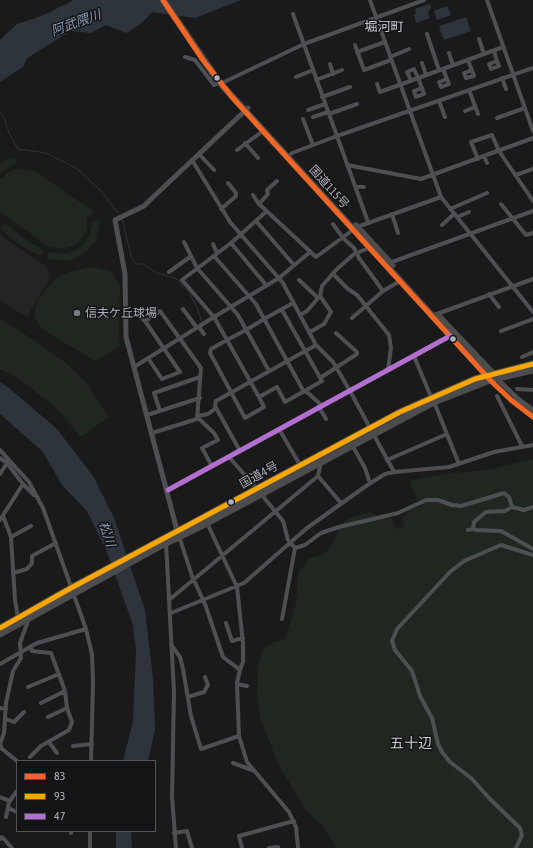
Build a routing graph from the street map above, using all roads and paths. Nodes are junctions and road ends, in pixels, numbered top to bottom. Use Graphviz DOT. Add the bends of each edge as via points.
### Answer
graph roads {
  1 [pos="163,0"];
  2 [pos="168,0"];
  3 [pos="370,0"];
  4 [pos="424,0"];
  5 [pos="487,0"];
  6 [pos="293,14"];
  7 [pos="376,17"];
  8 [pos="427,34"];
  9 [pos="479,39"];
  10 [pos="385,42"];
  11 [pos="304,44"];
  12 [pos="355,44"];
  13 [pos="503,47"];
  14 [pos="197,48"];
  15 [pos="409,49"];
  16 [pos="494,51"];
  17 [pos="358,52"];
  18 [pos="448,53"];
  19 [pos="484,54"];
  20 [pos="186,57"];
  21 [pos="391,59"];
  22 [pos="468,60"];
  23 [pos="497,61"];
  24 [pos="422,63"];
  25 [pos="330,64"];
  26 [pos="453,65"];
  27 [pos="533,68"];
  28 [pos="441,69"];
  29 [pos="313,70"];
  30 [pos="342,70"];
  31 [pos="472,70"];
  32 [pos="333,74"];
  33 [pos="426,75"];
  34 [pos="513,75"];
  35 [pos="296,77"];
  36 [pos="418,78"];
  37 [pos="502,78"];
  38 [pos="447,79"];
  39 [pos="316,80"];
  40 [pos="411,80"];
  41 [pos="222,82"];
  42 [pos="377,84"];
  43 [pos="400,84"];
  44 [pos="350,87"];
  45 [pos="422,88"];
  46 [pos="506,89"];
  47 [pos="469,90"];
  48 [pos="322,97"];
  49 [pos="439,101"];
  50 [pos="325,104"];
  51 [pos="357,104"];
  52 [pos="475,107"];
  53 [pos="525,108"];
  54 [pos="247,110"];
  55 [pos="308,110"];
  56 [pos="410,111"];
  57 [pos="465,111"];
  58 [pos="328,113"];
  59 [pos="478,114"];
  60 [pos="313,117"];
  61 [pos="445,118"];
  62 [pos="497,118"];
  63 [pos="303,119"];
  64 [pos="263,131"];
  65 [pos="533,131"];
  66 [pos="337,136"];
  67 [pos="533,138"];
  68 [pos="245,143"];
  69 [pos="313,145"];
  70 [pos="237,150"];
  71 [pos="499,151"];
  72 [pos="199,154"];
  73 [pos="288,155"];
  74 [pos="484,156"];
  75 [pos="258,158"];
  76 [pos="478,159"];
  77 [pos="192,160"];
  78 [pos="487,163"];
  79 [pos="347,165"];
  80 [pos="533,169"];
  81 [pos="214,170"];
  82 [pos="432,175"];
  83 [pos="516,175"];
  84 [pos="277,181"];
  85 [pos="228,183"];
  86 [pos="355,187"];
  87 [pos="364,187"];
  88 [pos="487,193"];
  89 [pos="253,195"];
  90 [pos="441,197"];
  91 [pos="533,201"];
  92 [pos="259,204"];
  93 [pos="501,204"];
  94 [pos="221,209"];
  95 [pos="450,209"];
  96 [pos="267,211"];
  97 [pos="533,211"];
  98 [pos="469,212"];
  99 [pos="392,214"];
  100 [pos="456,216"];
  101 [pos="512,218"];
  102 [pos="256,221"];
  103 [pos="368,222"];
  104 [pos="333,224"];
  105 [pos="442,225"];
  106 [pos="355,229"];
  107 [pos="533,232"];
  108 [pos="398,233"];
  109 [pos="240,234"];
  110 [pos="470,234"];
  111 [pos="343,238"];
  112 [pos="184,242"];
  113 [pos="231,243"];
  114 [pos="213,244"];
  115 [pos="369,248"];
  116 [pos="310,252"];
  117 [pos="357,254"];
  118 [pos="215,255"];
  119 [pos="190,257"];
  120 [pos="388,264"];
  121 [pos="294,265"];
  122 [pos="197,268"];
  123 [pos="169,272"];
  124 [pos="333,274"];
  125 [pos="279,278"];
  126 [pos="533,279"];
  127 [pos="299,280"];
  128 [pos="400,281"];
  129 [pos="266,284"];
  130 [pos="512,286"];
  131 [pos="383,291"];
  132 [pos="489,294"];
  133 [pos="248,296"];
  134 [pos="319,297"];
  135 [pos="293,303"];
  136 [pos="366,306"];
  137 [pos="231,307"];
  138 [pos="499,307"];
  139 [pos="183,309"];
  140 [pos="282,310"];
  141 [pos="134,312"];
  142 [pos="533,312"];
  143 [pos="300,315"];
  144 [pos="434,315"];
  145 [pos="214,317"];
  146 [pos="352,318"];
  147 [pos="264,319"];
  148 [pos="533,319"];
  149 [pos="145,321"];
  150 [pos="198,327"];
  151 [pos="246,330"];
  152 [pos="501,331"];
  153 [pos="310,332"];
  154 [pos="336,333"];
  155 [pos="204,334"];
  156 [pos="450,336"];
  157 [pos="180,338"];
  158 [pos="227,340"];
  159 [pos="316,346"];
  160 [pos="164,348"];
  161 [pos="305,352"];
  162 [pos="533,352"];
  163 [pos="414,356"];
  164 [pos="522,357"];
  165 [pos="148,358"];
  166 [pos="287,362"];
  167 [pos="533,364"];
  168 [pos="134,367"];
  169 [pos="336,368"];
  170 [pos="388,370"];
  171 [pos="533,370"];
  172 [pos="269,371"];
  173 [pos="491,376"];
  174 [pos="200,377"];
  175 [pos="320,378"];
  176 [pos="250,382"];
  177 [pos="517,390"];
  178 [pos="533,390"];
  179 [pos="305,391"];
  180 [pos="350,391"];
  181 [pos="231,393"];
  182 [pos="497,396"];
  183 [pos="259,397"];
  184 [pos="200,398"];
  185 [pos="432,400"];
  186 [pos="320,406"];
  187 [pos="216,408"];
  188 [pos="533,410"];
  189 [pos="160,411"];
  190 [pos="147,415"];
  191 [pos="198,417"];
  192 [pos="533,417"];
  193 [pos="326,419"];
  194 [pos="279,429"];
  195 [pos="372,431"];
  196 [pos="152,434"];
  197 [pos="447,434"];
  198 [pos="352,445"];
  199 [pos="533,445"];
  200 [pos="522,446"];
  201 [pos="0,450"];
  202 [pos="240,451"];
  203 [pos="229,457"];
  204 [pos="0,458"];
  205 [pos="388,460"];
  206 [pos="321,462"];
  207 [pos="7,463"];
  208 [pos="459,464"];
  209 [pos="300,465"];
  210 [pos="212,466"];
  211 [pos="394,472"];
  212 [pos="0,474"];
  213 [pos="318,476"];
  214 [pos="370,483"];
  215 [pos="23,484"];
  216 [pos="168,490"];
  217 [pos="259,491"];
  218 [pos="36,497"];
  219 [pos="341,504"];
  220 [pos="512,507"];
  221 [pos="533,507"];
  222 [pos="276,512"];
  223 [pos="2,515"];
  224 [pos="207,523"];
  225 [pos="31,526"];
  226 [pos="178,534"];
  227 [pos="11,538"];
  228 [pos="163,542"];
  229 [pos="56,543"];
  230 [pos="290,543"];
  231 [pos="295,548"];
  232 [pos="533,549"];
  233 [pos="533,555"];
  234 [pos="223,556"];
  235 [pos="13,573"];
  236 [pos="194,580"];
  237 [pos="237,587"];
  238 [pos="73,590"];
  239 [pos="169,600"];
  240 [pos="203,600"];
  241 [pos="170,613"];
  242 [pos="29,617"];
  243 [pos="18,618"];
  244 [pos="282,619"];
  245 [pos="226,624"];
  246 [pos="0,628"];
  247 [pos="86,629"];
  248 [pos="0,634"];
  249 [pos="243,638"];
  250 [pos="172,646"];
  251 [pos="30,647"];
  252 [pos="21,652"];
  253 [pos="0,664"];
  254 [pos="240,670"];
  255 [pos="59,674"];
  256 [pos="205,677"];
  257 [pos="237,684"];
  258 [pos="247,686"];
  259 [pos="28,687"];
  260 [pos="65,690"];
  261 [pos="188,697"];
  262 [pos="41,703"];
  263 [pos="0,708"];
  264 [pos="67,708"];
  265 [pos="6,709"];
  266 [pos="24,712"];
  267 [pos="48,717"];
  268 [pos="6,719"];
  269 [pos="239,736"];
  270 [pos="50,742"];
  271 [pos="0,744"];
  272 [pos="92,744"];
  273 [pos="73,746"];
  274 [pos="58,753"];
  275 [pos="30,757"];
  276 [pos="16,760"];
  277 [pos="91,760"];
  278 [pos="233,763"];
  279 [pos="253,770"];
  280 [pos="16,793"];
  281 [pos="0,797"];
  282 [pos="10,800"];
  283 [pos="8,808"];
  284 [pos="16,812"];
  285 [pos="6,817"];
  286 [pos="294,821"];
  287 [pos="90,832"];
  288 [pos="174,833"];
  289 [pos="0,838"];
  290 [pos="278,847"];
  291 [pos="12,848"];
  292 [pos="90,848"];
  293 [pos="176,848"];
  294 [pos="192,848"];
  295 [pos="242,848"];
  296 [pos="269,848"];
  297 [pos="298,848"];
  298 [pos="516,848"];
  1 -- 14 [label="highway, 国道115号"];
  2 -- 14 [label="highway, 国道115号"];
  3 -- 7 [label="street"];
  4 -- 7 [label="street"];
  5 -- 13 [label="street"];
  6 -- 11 [label="street"];
  7 -- 10 [label="street"];
  7 -- 11 [label="street"];
  8 -- 28 [label="street"];
  9 -- 19 [label="street"];
  10 -- 17 [label="street"];
  10 -- 21 [label="street"];
  11 -- 29 [label="street"];
  11 -- 41 [label="street"];
  12 -- 17 [label="street"];
  13 -- 16 [label="street"];
  13 -- 34 [label="street"];
  14 -- 41 [label="highway, 国道115号"];
  15 -- 21 [label="street"];
  16 -- 19 [label="street"];
  16 -- 23 [label="street"];
  17 -- 21 [label="street" via="364,70"];
  18 -- 26 [label="street"];
  19 -- 22 [label="street"];
  20 -- 41 [label="street" via="195,60 214,85"];
  21 -- 43 [label="street"];
  22 -- 26 [label="street"];
  22 -- 31 [label="street"];
  24 -- 33 [label="street"];
  25 -- 32 [label="street"];
  26 -- 28 [label="street"];
  27 -- 34 [label="street"];
  28 -- 33 [label="street"];
  28 -- 38 [label="street"];
  29 -- 35 [label="street"];
  29 -- 39 [label="street"];
  30 -- 32 [label="street"];
  32 -- 39 [label="street"];
  33 -- 36 [label="street"];
  34 -- 37 [label="street"];
  34 -- 53 [label="street"];
  36 -- 40 [label="street"];
  36 -- 40 [label="street" via="414,69 408,72"];
  36 -- 45 [label="street"];
  37 -- 46 [label="street"];
  37 -- 47 [label="street"];
  39 -- 48 [label="street"];
  40 -- 43 [label="street"];
  41 -- 54 [label="highway, 国道115号"];
  42 -- 43 [label="street" via="380,92"];
  43 -- 56 [label="street"];
  44 -- 48 [label="street"];
  47 -- 49 [label="street"];
  47 -- 52 [label="street"];
  48 -- 50 [label="street"];
  49 -- 56 [label="street"];
  49 -- 61 [label="street"];
  50 -- 55 [label="street"];
  50 -- 58 [label="street"];
  51 -- 58 [label="street"];
  52 -- 57 [label="street"];
  52 -- 59 [label="street"];
  53 -- 62 [label="street"];
  53 -- 65 [label="street"];
  54 -- 64 [label="highway, 国道115号"];
  54 -- 72 [label="street"];
  54 -- 73 [label="highway, 国道115号"];
  56 -- 66 [label="street"];
  56 -- 82 [label="street"];
  58 -- 60 [label="street"];
  58 -- 66 [label="street"];
  63 -- 69 [label="street"];
  64 -- 68 [label="street"];
  64 -- 73 [label="highway, 国道115号"];
  66 -- 69 [label="street"];
  66 -- 79 [label="street"];
  67 -- 71 [label="street"];
  68 -- 70 [label="street"];
  68 -- 75 [label="street"];
  69 -- 73 [label="street"];
  71 -- 74 [label="street"];
  71 -- 76 [label="street" via="492,135 471,142"];
  71 -- 83 [label="street"];
  72 -- 77 [label="street"];
  72 -- 81 [label="street"];
  73 -- 106 [label="highway, 国道115号"];
  74 -- 76 [label="street"];
  74 -- 78 [label="street"];
  76 -- 82 [label="street"];
  77 -- 94 [label="street"];
  77 -- 168 [label="street" via="144,206 115,220 125,274 126,337"];
  79 -- 82 [label="street" via="421,179"];
  79 -- 86 [label="street"];
  80 -- 83 [label="street"];
  82 -- 90 [label="street"];
  83 -- 91 [label="street"];
  84 -- 92 [label="street" via="267,190 268,194"];
  85 -- 94 [label="street" via="236,196"];
  86 -- 87 [label="street"];
  86 -- 103 [label="street"];
  88 -- 95 [label="street"];
  89 -- 92 [label="street"];
  90 -- 95 [label="street"];
  90 -- 99 [label="street"];
  92 -- 96 [label="street"];
  93 -- 101 [label="street"];
  94 -- 109 [label="street"];
  95 -- 100 [label="street"];
  96 -- 102 [label="street"];
  96 -- 116 [label="street"];
  97 -- 101 [label="street"];
  98 -- 100 [label="street"];
  99 -- 103 [label="street"];
  99 -- 108 [label="street"];
  100 -- 105 [label="street"];
  100 -- 110 [label="street"];
  101 -- 107 [label="street" via="526,236"];
  101 -- 110 [label="street"];
  102 -- 109 [label="street"];
  102 -- 121 [label="street"];
  103 -- 106 [label="street"];
  104 -- 111 [label="street"];
  106 -- 111 [label="street"];
  106 -- 115 [label="highway, 国道115号"];
  106 -- 120 [label="highway, 国道115号"];
  109 -- 113 [label="street"];
  109 -- 125 [label="street"];
  110 -- 120 [label="street"];
  110 -- 130 [label="street"];
  111 -- 116 [label="street" via="316,257"];
  111 -- 117 [label="street"];
  112 -- 119 [label="street"];
  113 -- 118 [label="street"];
  113 -- 129 [label="street"];
  114 -- 118 [label="street"];
  115 -- 117 [label="street"];
  115 -- 120 [label="highway, 国道115号"];
  116 -- 121 [label="street"];
  117 -- 124 [label="street" via="345,261"];
  117 -- 131 [label="street"];
  118 -- 122 [label="street"];
  118 -- 133 [label="street"];
  119 -- 122 [label="street"];
  119 -- 123 [label="street"];
  120 -- 128 [label="highway, 国道115号"];
  120 -- 144 [label="highway, 国道115号"];
  121 -- 125 [label="street"];
  122 -- 137 [label="street"];
  122 -- 145 [label="street" via="182,280"];
  124 -- 134 [label="street" via="322,286"];
  124 -- 136 [label="street"];
  125 -- 129 [label="street"];
  125 -- 135 [label="street"];
  126 -- 130 [label="street"];
  127 -- 134 [label="street"];
  128 -- 131 [label="street"];
  128 -- 144 [label="highway, 国道115号"];
  129 -- 133 [label="street"];
  130 -- 132 [label="street"];
  130 -- 142 [label="street"];
  131 -- 136 [label="street"];
  132 -- 138 [label="street"];
  132 -- 144 [label="street"];
  133 -- 137 [label="street"];
  133 -- 147 [label="street"];
  134 -- 143 [label="street"];
  134 -- 153 [label="street" via="331,312 324,324"];
  135 -- 140 [label="street"];
  135 -- 143 [label="street"];
  136 -- 146 [label="street"];
  136 -- 170 [label="street" via="389,335 391,348"];
  137 -- 145 [label="street"];
  137 -- 151 [label="street"];
  139 -- 150 [label="street"];
  140 -- 147 [label="street"];
  140 -- 161 [label="street"];
  141 -- 149 [label="street"];
  143 -- 153 [label="street"];
  144 -- 156 [label="highway, 国道115号"];
  144 -- 173 [label="highway, 国道115号"];
  145 -- 150 [label="street"];
  145 -- 158 [label="street"];
  147 -- 151 [label="street"];
  147 -- 166 [label="street"];
  148 -- 152 [label="street"];
  149 -- 157 [label="street" via="160,311"];
  149 -- 160 [label="street"];
  150 -- 155 [label="street"];
  150 -- 157 [label="street"];
  151 -- 158 [label="street"];
  151 -- 172 [label="street"];
  153 -- 159 [label="street"];
  154 -- 169 [label="street" via="357,352"];
  156 -- 163 [label="street"];
  156 -- 173 [label="highway, 国道115号"];
  157 -- 160 [label="street"];
  157 -- 174 [label="street" via="200,366"];
  158 -- 176 [label="street"];
  158 -- 181 [label="street" via="211,349 210,353"];
  159 -- 161 [label="street"];
  159 -- 169 [label="street"];
  160 -- 165 [label="street"];
  160 -- 165 [label="street" via="180,372 162,379"];
  161 -- 166 [label="street"];
  161 -- 175 [label="street"];
  162 -- 164 [label="street"];
  163 -- 170 [label="street"];
  163 -- 185 [label="street"];
  165 -- 168 [label="street"];
  166 -- 172 [label="street"];
  166 -- 179 [label="street"];
  167 -- 173 [label="highway"];
  168 -- 190 [label="street"];
  169 -- 175 [label="street"];
  169 -- 180 [label="street"];
  170 -- 180 [label="street"];
  171 -- 173 [label="highway"];
  172 -- 176 [label="street"];
  173 -- 185 [label="highway, 国道4号"];
  173 -- 188 [label="street"];
  173 -- 192 [label="street" via="515,404"];
  174 -- 184 [label="street"];
  174 -- 189 [label="street" via="154,393"];
  175 -- 179 [label="street" via="322,381"];
  176 -- 181 [label="street"];
  176 -- 183 [label="street"];
  177 -- 178 [label="street"];
  179 -- 183 [label="street" via="285,402 277,387"];
  179 -- 186 [label="street"];
  180 -- 186 [label="street"];
  180 -- 195 [label="street"];
  181 -- 183 [label="street" via="245,418 264,407"];
  181 -- 187 [label="street" via="216,401"];
  182 -- 200 [label="street"];
  184 -- 189 [label="street"];
  184 -- 191 [label="street"];
  185 -- 195 [label="highway, 国道4号"];
  185 -- 197 [label="street"];
  186 -- 193 [label="street"];
  186 -- 194 [label="street"];
  187 -- 191 [label="street"];
  187 -- 202 [label="street"];
  189 -- 190 [label="street"];
  190 -- 196 [label="street"];
  191 -- 196 [label="street"];
  191 -- 210 [label="street" via="214,432 218,440 202,448"];
  194 -- 202 [label="street"];
  194 -- 209 [label="street"];
  195 -- 198 [label="highway, 国道4号"];
  195 -- 205 [label="street"];
  195 -- 209 [label="highway, 国道4号"];
  196 -- 216 [label="street"];
  197 -- 205 [label="street"];
  197 -- 208 [label="street"];
  198 -- 206 [label="highway, 国道4号"];
  198 -- 214 [label="street"];
  199 -- 200 [label="street"];
  200 -- 208 [label="street"];
  201 -- 218 [label="street" via="21,472"];
  202 -- 203 [label="street"];
  203 -- 210 [label="street"];
  203 -- 217 [label="street"];
  204 -- 207 [label="street"];
  205 -- 211 [label="street"];
  206 -- 213 [label="street"];
  206 -- 217 [label="highway, 国道4号"];
  207 -- 212 [label="street"];
  207 -- 215 [label="street"];
  208 -- 211 [label="street"];
  209 -- 217 [label="highway, 国道4号"];
  210 -- 216 [label="street"];
  211 -- 214 [label="street"];
  213 -- 219 [label="street"];
  213 -- 222 [label="street"];
  214 -- 219 [label="street"];
  215 -- 218 [label="street"];
  215 -- 223 [label="street"];
  216 -- 226 [label="street"];
  217 -- 222 [label="street"];
  217 -- 224 [label="highway, 国道4号"];
  217 -- 226 [label="highway, 国道4号"];
  218 -- 229 [label="street" via="49,521"];
  219 -- 230 [label="street"];
  220 -- 221 [label="street" via="524,510"];
  220 -- 231 [label="street" via="509,497 504,493 461,506 438,500 426,500 398,513 321,533"];
  220 -- 232 [label="street" via="486,512 474,522 471,529 502,532"];
  222 -- 230 [label="street" via="283,521"];
  222 -- 234 [label="street"];
  223 -- 227 [label="street"];
  224 -- 226 [label="highway, 国道4号"];
  224 -- 234 [label="street"];
  225 -- 227 [label="street"];
  226 -- 228 [label="highway, 国道4号"];
  226 -- 236 [label="street"];
  227 -- 235 [label="street"];
  228 -- 238 [label="highway, 国道4号"];
  228 -- 239 [label="street"];
  229 -- 235 [label="street" via="32,556 32,563 27,569"];
  229 -- 238 [label="street"];
  230 -- 231 [label="street"];
  230 -- 237 [label="street" via="253,577"];
  231 -- 244 [label="street"];
  233 -- 298 [label="street" via="502,545 464,561 450,572 397,629 392,641 395,650 412,671 420,696 432,718 442,752 520,828 522,835"];
  234 -- 236 [label="street"];
  234 -- 237 [label="street"];
  235 -- 243 [label="street"];
  236 -- 239 [label="street"];
  236 -- 240 [label="street"];
  237 -- 240 [label="street"];
  237 -- 249 [label="street"];
  238 -- 242 [label="highway, 国道4号"];
  238 -- 243 [label="highway, 国道4号"];
  238 -- 247 [label="street"];
  239 -- 241 [label="street"];
  240 -- 241 [label="street"];
  240 -- 254 [label="street" via="224,657"];
  241 -- 250 [label="street"];
  242 -- 248 [label="highway, 国道4号"];
  242 -- 252 [label="street" via="20,643"];
  243 -- 246 [label="highway, 国道4号"];
  245 -- 249 [label="street" via="232,641"];
  247 -- 251 [label="street"];
  247 -- 272 [label="street" via="93,668"];
  249 -- 254 [label="street" via="243,662"];
  250 -- 261 [label="street" via="180,657"];
  250 -- 288 [label="street"];
  251 -- 252 [label="street"];
  251 -- 255 [label="street" via="32,651 51,654"];
  252 -- 253 [label="street"];
  252 -- 265 [label="street" via="22,658 13,672"];
  254 -- 257 [label="street"];
  255 -- 259 [label="street"];
  255 -- 260 [label="street"];
  256 -- 261 [label="street" via="208,685 204,692"];
  257 -- 258 [label="street"];
  257 -- 269 [label="street"];
  260 -- 262 [label="street"];
  260 -- 264 [label="street"];
  261 -- 269 [label="street" via="191,716 202,749"];
  263 -- 265 [label="street"];
  264 -- 267 [label="street"];
  264 -- 270 [label="street" via="71,717 71,727"];
  265 -- 268 [label="street"];
  266 -- 268 [label="street" via="14,722"];
  268 -- 271 [label="street"];
  269 -- 279 [label="street" via="246,762"];
  270 -- 274 [label="street"];
  270 -- 275 [label="street" via="41,746"];
  271 -- 276 [label="street" via="2,749"];
  272 -- 273 [label="street"];
  272 -- 277 [label="street"];
  278 -- 279 [label="street"];
  279 -- 286 [label="street" via="280,800"];
  280 -- 282 [label="street"];
  281 -- 282 [label="street"];
  282 -- 283 [label="street"];
  283 -- 284 [label="street"];
  283 -- 285 [label="street"];
  286 -- 295 [label="street" via="239,836"];
  286 -- 297 [label="street"];
  287 -- 292 [label="street"];
  288 -- 293 [label="street"];
  288 -- 294 [label="street" via="187,831"];
  289 -- 291 [label="street" via="2,837"];
  290 -- 296 [label="street"];
}
